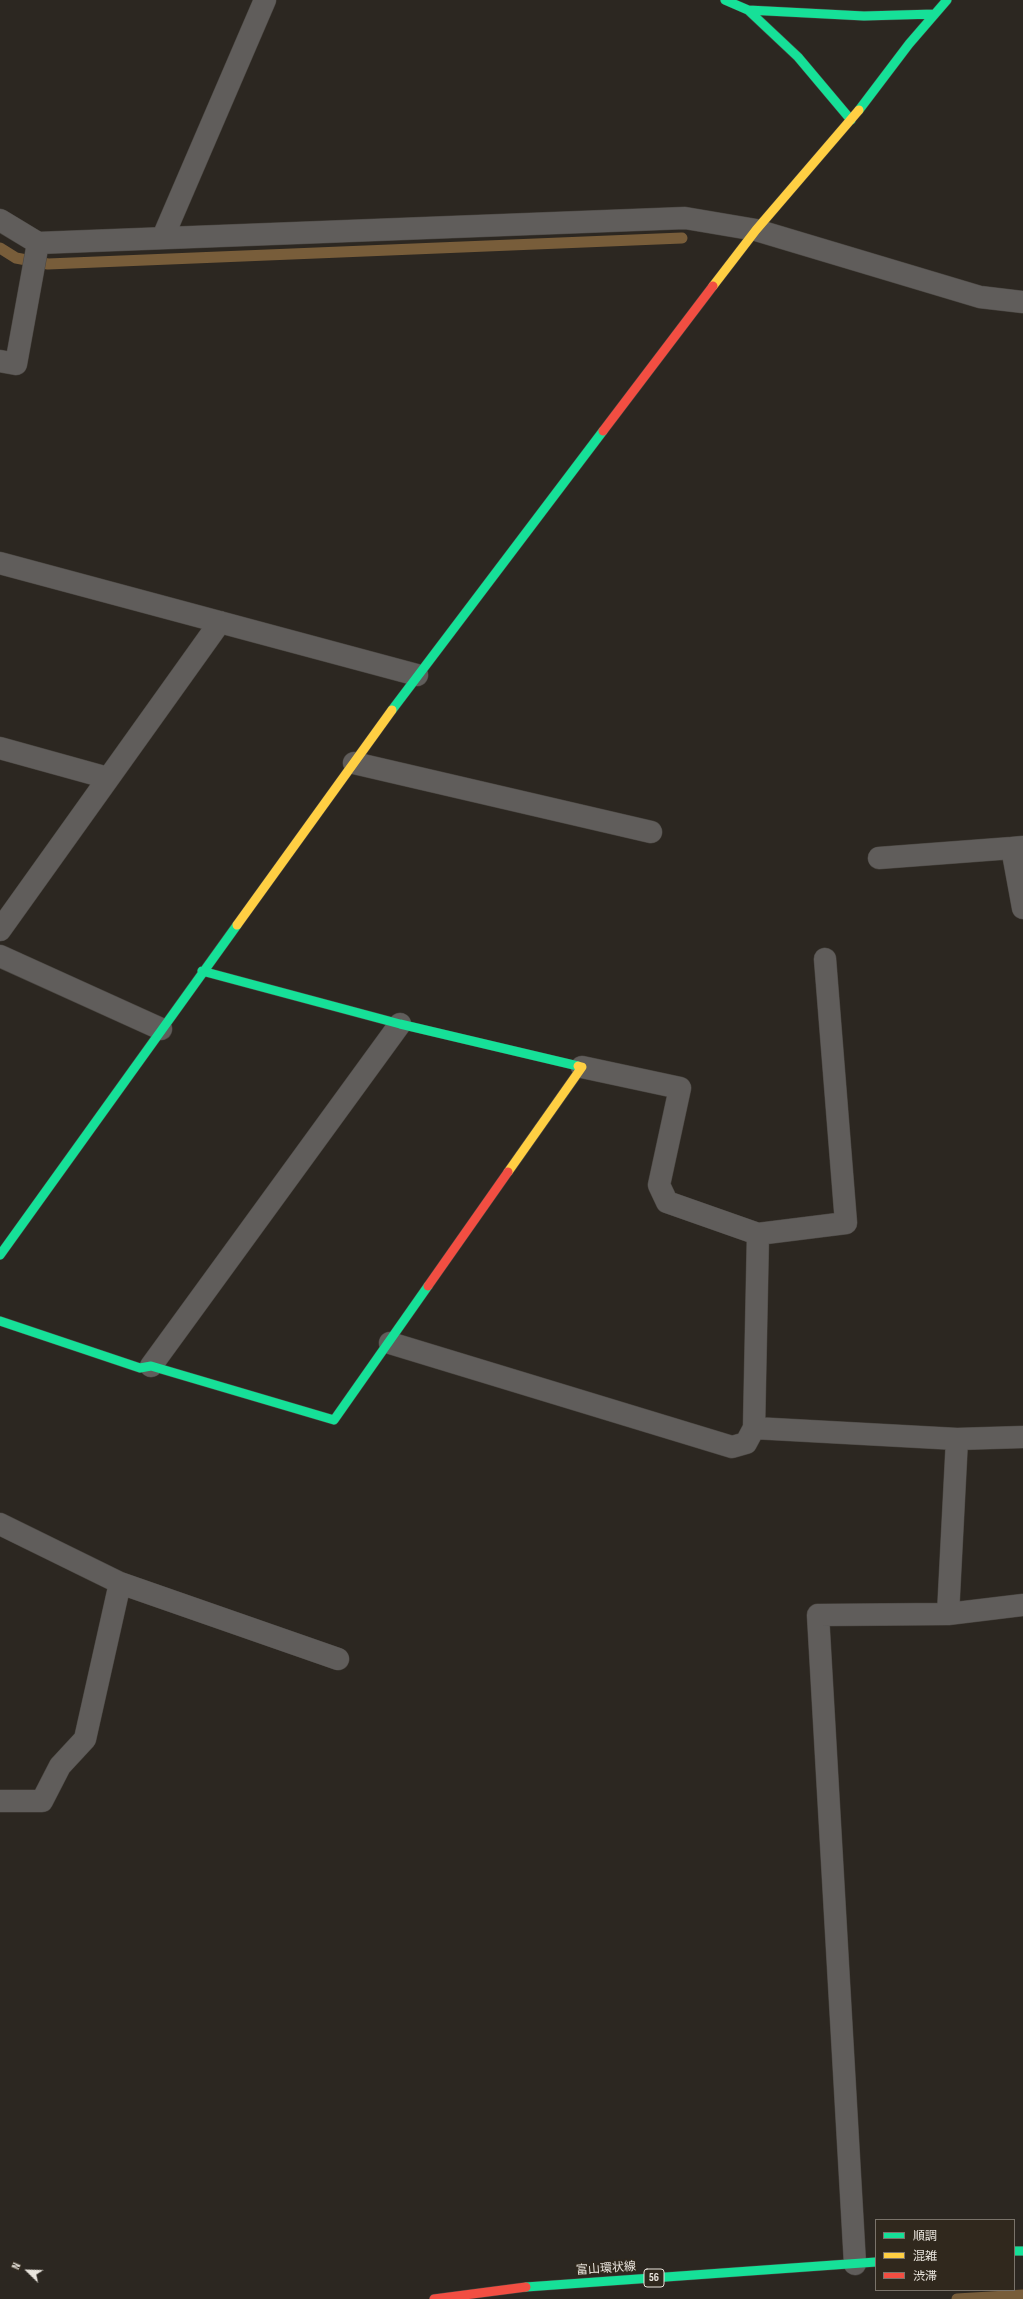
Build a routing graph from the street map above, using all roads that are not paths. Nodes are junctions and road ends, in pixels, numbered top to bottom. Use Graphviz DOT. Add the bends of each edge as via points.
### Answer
graph roads {
  1 [pos="265,0"];
  2 [pos="725,0"];
  3 [pos="947,0"];
  4 [pos="748,10"];
  5 [pos="935,14"];
  6 [pos="851,120"];
  7 [pos="0,220"];
  8 [pos="756,230"];
  9 [pos="163,237"];
  10 [pos="38,243"];
  11 [pos="1023,302"];
  12 [pos="0,361"];
  13 [pos="0,564"];
  14 [pos="220,622"];
  15 [pos="417,675"];
  16 [pos="0,748"];
  17 [pos="354,763"];
  18 [pos="108,778"];
  19 [pos="651,832"];
  20 [pos="1017,848"];
  21 [pos="879,858"];
  22 [pos="1023,908"];
  23 [pos="0,930"];
  24 [pos="0,956"];
  25 [pos="825,959"];
  26 [pos="202,971"];
  27 [pos="400,1024"];
  28 [pos="161,1029"];
  29 [pos="582,1067"];
  30 [pos="758,1234"];
  31 [pos="0,1255"];
  32 [pos="0,1321"];
  33 [pos="390,1343"];
  34 [pos="151,1366"];
  35 [pos="754,1428"];
  36 [pos="1023,1437"];
  37 [pos="957,1439"];
  38 [pos="0,1524"];
  39 [pos="120,1584"];
  40 [pos="1023,1605"];
  41 [pos="948,1614"];
  42 [pos="338,1659"];
  43 [pos="0,1801"];
  44 [pos="875,2262"];
  45 [pos="855,2264"];
  46 [pos="434,2299"];
  1 -- 9 [label="street"];
  2 -- 4 [label="street"];
  3 -- 5 [label="street"];
  4 -- 5 [label="street" via="864,16"];
  4 -- 6 [label="street" via="798,57"];
  5 -- 6 [label="street"];
  6 -- 8 [label="street"];
  7 -- 10 [label="street"];
  8 -- 9 [label="street" via="685,218"];
  8 -- 11 [label="street" via="980,297"];
  8 -- 15 [label="street"];
  9 -- 10 [label="street"];
  10 -- 12 [label="street" via="16,364"];
  13 -- 14 [label="street"];
  14 -- 15 [label="street"];
  14 -- 18 [label="street"];
  15 -- 17 [label="street"];
  16 -- 18 [label="street"];
  17 -- 19 [label="street"];
  17 -- 26 [label="street"];
  18 -- 23 [label="street"];
  20 -- 21 [label="street"];
  20 -- 22 [label="street"];
  24 -- 28 [label="street"];
  25 -- 30 [label="street" via="846,1223"];
  26 -- 27 [label="street"];
  26 -- 28 [label="street"];
  27 -- 29 [label="street"];
  27 -- 34 [label="street"];
  28 -- 31 [label="street"];
  29 -- 30 [label="street" via="680,1088 659,1185 667,1202"];
  29 -- 33 [label="street"];
  30 -- 35 [label="street"];
  32 -- 34 [label="street" via="140,1368"];
  33 -- 34 [label="street" via="334,1420"];
  33 -- 35 [label="street" via="732,1447 746,1443"];
  35 -- 37 [label="street"];
  36 -- 37 [label="street"];
  37 -- 41 [label="street"];
  38 -- 39 [label="street"];
  39 -- 42 [label="street"];
  39 -- 43 [label="street" via="85,1739 60,1766 42,1801"];
  40 -- 41 [label="street"];
  41 -- 45 [label="street" via="818,1616"];
  44 -- 45 [label="street, 富山環状線 / 56"];
  45 -- 46 [label="street, 富山環状線 / 56" via="509,2288"];
}
